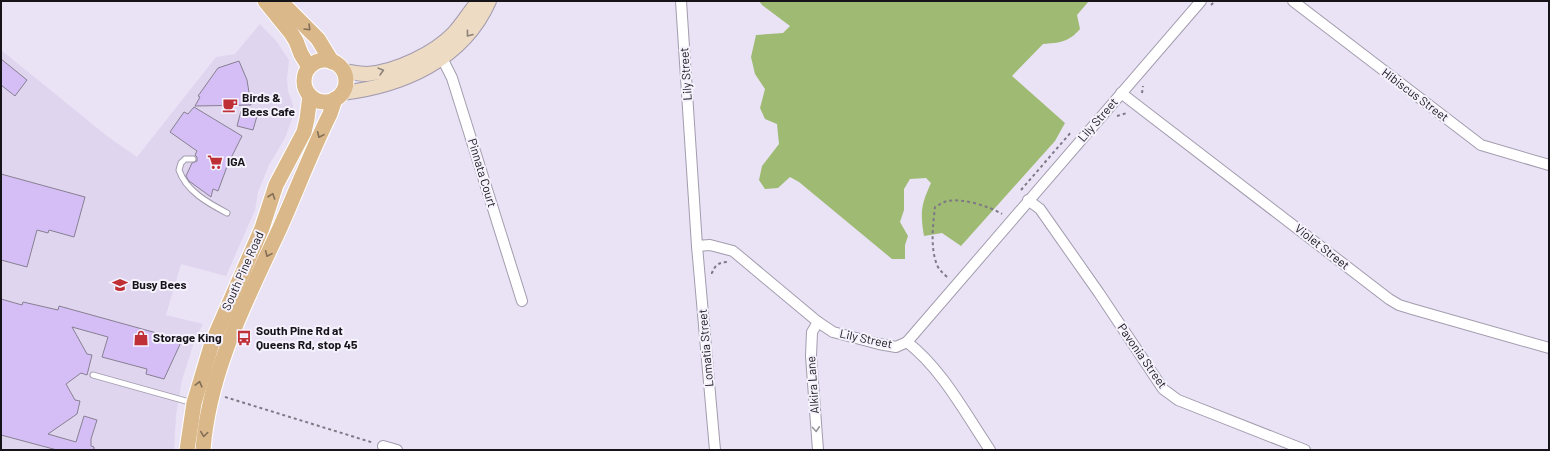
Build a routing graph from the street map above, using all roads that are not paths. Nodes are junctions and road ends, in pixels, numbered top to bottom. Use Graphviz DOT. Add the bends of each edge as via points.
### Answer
graph roads {
  1 [pos="265,1"];
  2 [pos="280,1"];
  3 [pos="479,1"];
  4 [pos="489,1"];
  5 [pos="682,1"];
  6 [pos="1201,1"];
  7 [pos="1293,1"];
  8 [pos="440,53"];
  9 [pos="338,66"];
  10 [pos="309,67"];
  11 [pos="1122,93"];
  12 [pos="310,96"];
  13 [pos="338,96"];
  14 [pos="193,159"];
  15 [pos="1549,165"];
  16 [pos="1028,200"];
  17 [pos="227,213"];
  18 [pos="697,246"];
  19 [pos="522,301"];
  20 [pos="818,322"];
  21 [pos="906,342"];
  22 [pos="1549,348"];
  23 [pos="93,375"];
  24 [pos="194,403"];
  25 [pos="382,446"];
  26 [pos="188,450"];
  27 [pos="203,450"];
  28 [pos="397,450"];
  29 [pos="715,450"];
  30 [pos="818,450"];
  31 [pos="990,450"];
  32 [pos="1305,450"];
  1 -- 10 [label="main road" via="292,33"];
  2 -- 9 [label="main road, one-way" via="318,39"];
  3 -- 8 [label="main road"];
  4 -- 8 [label="main road, one-way" via="464,40"];
  5 -- 18 [label="street, Lily Street"];
  6 -- 11 [label="street, Lily Street"];
  7 -- 15 [label="street, Hibiscus Street" via="1481,145"];
  9 -- 8 [label="main road, one-way" via="365,74"];
  8 -- 13 [label="main road" via="422,71 396,81"];
  8 -- 19 [label="street, Pinnata Court" via="453,83"];
  9 -- 10 [label="main road" via="320,60"];
  9 -- 13 [label="main road" via="345,82"];
  10 -- 12 [label="main road" via="304,85"];
  11 -- 16 [label="street, Lily Street"];
  11 -- 22 [label="street, Violet Street" via="1399,305"];
  12 -- 13 [label="main road" via="328,102"];
  24 -- 12 [label="main road, South Pine Road, one-way" via="212,343 262,228 276,185 304,132"];
  13 -- 27 [label="main road, South Pine Road, one-way" via="224,353 211,396"];
  14 -- 17 [label="lane" via="185,159 181,163 179,170 185,184 210,204"];
  16 -- 21 [label="street, Lily Street"];
  16 -- 32 [label="street, Pavonia Street" via="1040,209 1163,389 1178,400"];
  18 -- 20 [label="street, Lily Street" via="710,245 733,251"];
  18 -- 29 [label="street, Lomatia Street"];
  20 -- 21 [label="street, Lily Street" via="833,332 879,344 896,347"];
  20 -- 30 [label="street, Alkira Lane, one-way" via="812,332 811,356"];
  21 -- 31 [label="street" via="937,372"];
  23 -- 24 [label="lane"];
  24 -- 26 [label="main road, South Pine Road"];
  25 -- 28 [label="street"];
}
